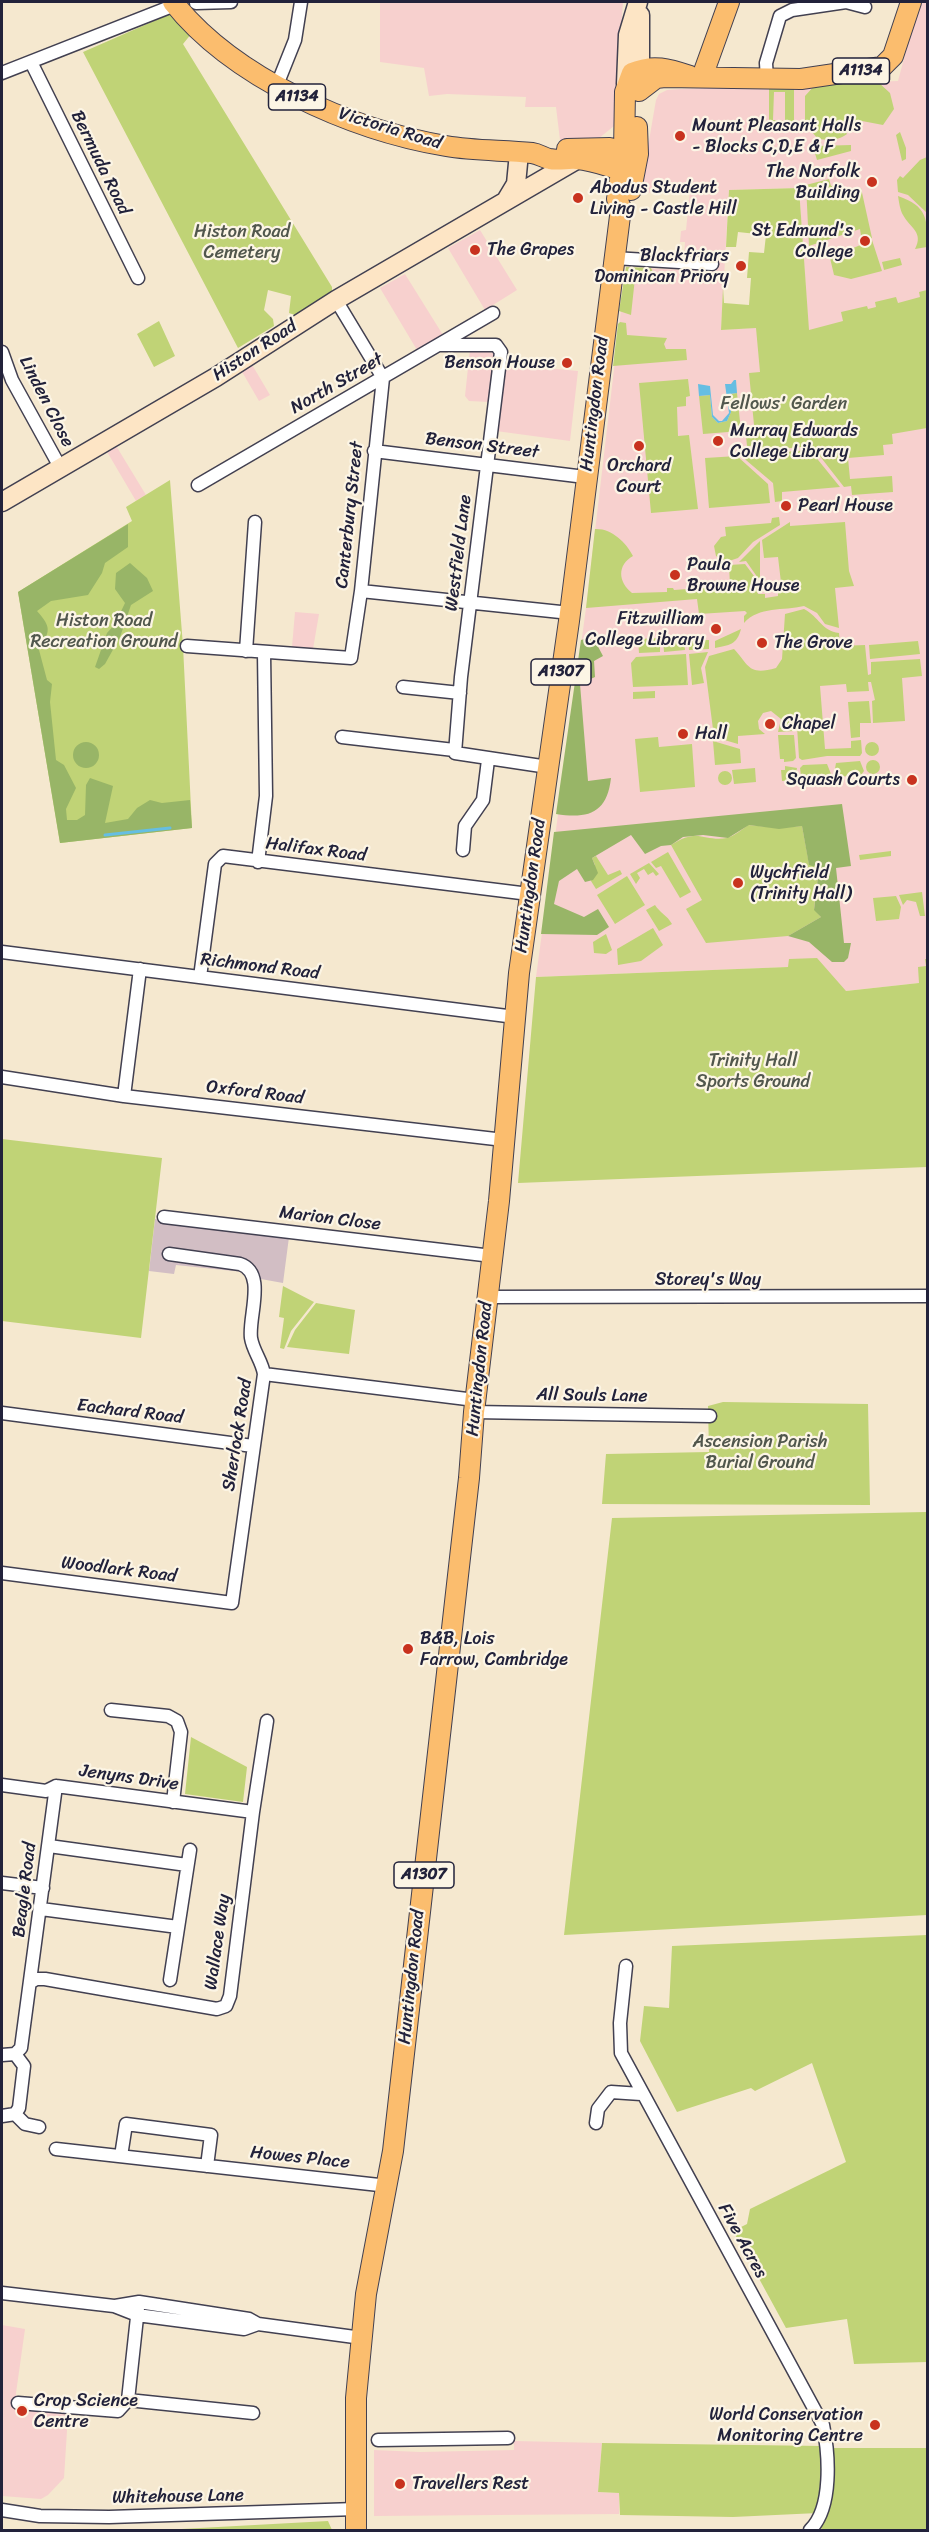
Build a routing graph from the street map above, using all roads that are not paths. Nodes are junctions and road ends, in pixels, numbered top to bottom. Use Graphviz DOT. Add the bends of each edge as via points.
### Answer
graph roads {
  1 [pos="231,2"];
  2 [pos="301,2"];
  3 [pos="729,2"];
  4 [pos="911,2"];
  5 [pos="638,3"];
  6 [pos="185,5"];
  7 [pos="865,8"];
  8 [pos="32,62"];
  9 [pos="2,73"];
  10 [pos="696,76"];
  11 [pos="767,79"];
  12 [pos="635,82"];
  13 [pos="277,86"];
  14 [pos="527,153"];
  15 [pos="578,159"];
  16 [pos="630,161"];
  17 [pos="533,187"];
  18 [pos="507,199"];
  19 [pos="614,258"];
  20 [pos="712,264"];
  21 [pos="138,278"];
  22 [pos="336,300"];
  23 [pos="493,313"];
  24 [pos="439,345"];
  25 [pos="2,352"];
  26 [pos="383,378"];
  27 [pos="374,451"];
  28 [pos="488,465"];
  29 [pos="60,467"];
  30 [pos="585,477"];
  31 [pos="198,485"];
  32 [pos="2,501"];
  33 [pos="255,522"];
  34 [pos="361,591"];
  35 [pos="471,603"];
  36 [pos="570,613"];
  37 [pos="187,646"];
  38 [pos="246,651"];
  39 [pos="264,653"];
  40 [pos="403,687"];
  41 [pos="460,693"];
  42 [pos="342,738"];
  43 [pos="457,753"];
  44 [pos="488,760"];
  45 [pos="548,767"];
  46 [pos="463,850"];
  47 [pos="258,862"];
  48 [pos="529,894"];
  49 [pos="2,952"];
  50 [pos="140,969"];
  51 [pos="200,977"];
  52 [pos="515,1017"];
  53 [pos="2,1077"];
  54 [pos="124,1096"];
  55 [pos="504,1140"];
  56 [pos="164,1217"];
  57 [pos="169,1254"];
  58 [pos="492,1256"];
  59 [pos="927,1296"];
  60 [pos="488,1297"];
  61 [pos="264,1374"];
  62 [pos="474,1406"];
  63 [pos="2,1413"];
  64 [pos="710,1416"];
  65 [pos="253,1446"];
  66 [pos="2,1573"];
  67 [pos="232,1603"];
  68 [pos="111,1710"];
  69 [pos="267,1721"];
  70 [pos="2,1785"];
  71 [pos="56,1786"];
  72 [pos="173,1802"];
  73 [pos="253,1812"];
  74 [pos="49,1846"];
  75 [pos="190,1850"];
  76 [pos="187,1865"];
  77 [pos="2,1883"];
  78 [pos="43,1888"];
  79 [pos="41,1909"];
  80 [pos="178,1927"];
  81 [pos="626,1966"];
  82 [pos="170,1980"];
  83 [pos="31,1982"];
  84 [pos="15,2054"];
  85 [pos="2,2055"];
  86 [pos="641,2094"];
  87 [pos="15,2114"];
  88 [pos="2,2116"];
  89 [pos="596,2123"];
  90 [pos="39,2127"];
  91 [pos="56,2149"];
  92 [pos="121,2156"];
  93 [pos="207,2166"];
  94 [pos="388,2186"];
  95 [pos="2,2294"];
  96 [pos="139,2302"];
  97 [pos="114,2306"];
  98 [pos="138,2315"];
  99 [pos="258,2324"];
  100 [pos="362,2338"];
  101 [pos="128,2400"];
  102 [pos="18,2403"];
  103 [pos="253,2413"];
  104 [pos="508,2438"];
  105 [pos="378,2440"];
  106 [pos="356,2509"];
  107 [pos="2,2510"];
  108 [pos="356,2530"];
  109 [pos="810,2530"];
  1 -- 6 [label="street"];
  2 -- 13 [label="street" via="295,40"];
  3 -- 10 [label="main road"];
  4 -- 11 [label="main road, A1134" via="892,56 882,67 801,79"];
  5 -- 12 [label="main road" via="641,21"];
  6 -- 8 [label="street"];
  6 -- 13 [label="main road, Victoria Road / A1134" via="223,49"];
  7 -- 11 [label="street" via="846,2 780,15 766,63"];
  8 -- 9 [label="street"];
  8 -- 21 [label="street, Bermuda Road"];
  10 -- 11 [label="main road, A1134"];
  10 -- 12 [label="main road, A1134" via="665,68"];
  12 -- 16 [label="main road, Huntingdon Road"];
  13 -- 14 [label="main road, Victoria Road / A1134" via="337,114 399,135 446,146"];
  14 -- 15 [label="main road, Victoria Road / A1134" via="550,159"];
  14 -- 16 [label="main road, Victoria Road / A1134" via="610,148"];
  14 -- 17 [label="main road"];
  14 -- 18 [label="main road"];
  15 -- 16 [label="main road, Victoria Road / A1134"];
  15 -- 17 [label="main road, Histon Road"];
  16 -- 19 [label="main road, Huntingdon Road / A1307" via="617,199 621,208"];
  17 -- 18 [label="main road, Histon Road"];
  18 -- 22 [label="main road, Histon Road"];
  19 -- 20 [label="street"];
  19 -- 30 [label="main road, Huntingdon Road / A1307"];
  22 -- 26 [label="street"];
  22 -- 29 [label="main road, Histon Road" via="216,378"];
  23 -- 24 [label="street, North Street"];
  24 -- 26 [label="street, North Street"];
  24 -- 28 [label="street, Westfield Lane" via="496,345 501,352"];
  25 -- 29 [label="street, Linden Close" via="12,380"];
  26 -- 27 [label="street, Canterbury Street"];
  26 -- 31 [label="street, North Street"];
  27 -- 28 [label="street, Benson Street"];
  27 -- 34 [label="street, Canterbury Street"];
  28 -- 30 [label="street, Benson Street"];
  28 -- 35 [label="street, Westfield Lane"];
  29 -- 32 [label="main road, Histon Road"];
  30 -- 36 [label="main road, Huntingdon Road / A1307"];
  33 -- 38 [label="street"];
  34 -- 35 [label="street"];
  34 -- 39 [label="street, Canterbury Street" via="350,659"];
  35 -- 36 [label="street"];
  35 -- 41 [label="street, Westfield Lane"];
  36 -- 45 [label="main road, Huntingdon Road / A1307"];
  37 -- 38 [label="street, Canterbury Street"];
  38 -- 39 [label="street, Canterbury Street"];
  39 -- 47 [label="street" via="266,796"];
  40 -- 41 [label="street"];
  41 -- 43 [label="street, Westfield Lane"];
  42 -- 43 [label="street"];
  43 -- 44 [label="street"];
  44 -- 45 [label="street"];
  44 -- 46 [label="street" via="483,800 465,826"];
  45 -- 48 [label="main road, Huntingdon Road / A1307"];
  47 -- 48 [label="street, Halifax Road"];
  47 -- 51 [label="street, Halifax Road" via="223,856 215,864"];
  48 -- 52 [label="main road, Huntingdon Road / A1307"];
  49 -- 50 [label="street, Richmond Road"];
  50 -- 51 [label="street, Richmond Road"];
  50 -- 54 [label="street"];
  51 -- 52 [label="street, Richmond Road"];
  52 -- 55 [label="main road, Huntingdon Road / A1307"];
  53 -- 54 [label="street, Oxford Road"];
  54 -- 55 [label="street, Oxford Road"];
  55 -- 58 [label="main road, Huntingdon Road / A1307"];
  56 -- 58 [label="street, Marion Close"];
  57 -- 61 [label="street" via="240,1264 250,1270 254,1281 251,1338"];
  58 -- 60 [label="main road, Huntingdon Road / A1307"];
  59 -- 60 [label="street, Storey's Way"];
  60 -- 62 [label="main road, Huntingdon Road / A1307"];
  61 -- 62 [label="street, Sherlock Road"];
  61 -- 65 [label="street, Sherlock Road"];
  62 -- 64 [label="street, All Souls Lane"];
  62 -- 94 [label="main road, Huntingdon Road / A1307" via="470,1478"];
  63 -- 65 [label="street, Eachard Road"];
  65 -- 67 [label="street, Sherlock Road"];
  66 -- 67 [label="street, Woodlark Road"];
  68 -- 72 [label="street" via="168,1716 177,1721 181,1732"];
  69 -- 73 [label="street, Wallace Way"];
  70 -- 71 [label="street, Jenyns Drive" via="46,1791"];
  71 -- 72 [label="street, Jenyns Drive"];
  71 -- 74 [label="street, Beagle Road"];
  72 -- 73 [label="street, Jenyns Drive"];
  73 -- 83 [label="street, Wallace Way" via="226,2006 217,2009 45,1979"];
  74 -- 76 [label="street"];
  74 -- 78 [label="street, Beagle Road"];
  75 -- 76 [label="street"];
  76 -- 80 [label="street"];
  77 -- 78 [label="street"];
  78 -- 79 [label="street, Beagle Road"];
  79 -- 80 [label="street"];
  79 -- 83 [label="street, Beagle Road"];
  80 -- 82 [label="street"];
  81 -- 86 [label="street, Five Acres" via="621,2053"];
  83 -- 84 [label="street, Beagle Road" via="21,2048"];
  84 -- 85 [label="street"];
  84 -- 87 [label="street" via="24,2066"];
  86 -- 89 [label="street" via="611,2092 598,2109"];
  86 -- 109 [label="street, Five Acres" via="823,2425 828,2471 823,2506"];
  87 -- 88 [label="street"];
  87 -- 90 [label="street" via="25,2124"];
  91 -- 92 [label="street, Howes Place"];
  92 -- 93 [label="street, Howes Place"];
  92 -- 93 [label="street" via="126,2124 211,2135"];
  93 -- 94 [label="street, Howes Place"];
  94 -- 100 [label="main road, Huntingdon Road / A1307" via="368,2283"];
  95 -- 97 [label="street"];
  96 -- 97 [label="street"];
  96 -- 98 [label="street"];
  96 -- 99 [label="street" via="249,2319"];
  97 -- 98 [label="street"];
  98 -- 99 [label="street" via="244,2329"];
  98 -- 101 [label="street"];
  99 -- 100 [label="street"];
  100 -- 106 [label="main road, Huntingdon Road / A1307" via="356,2398"];
  101 -- 102 [label="street" via="118,2411"];
  101 -- 103 [label="street"];
  104 -- 105 [label="street"];
  106 -- 107 [label="street, Whitehouse Lane" via="133,2517 40,2516"];
  106 -- 108 [label="main road, Huntingdon Road / A1307"];
}
